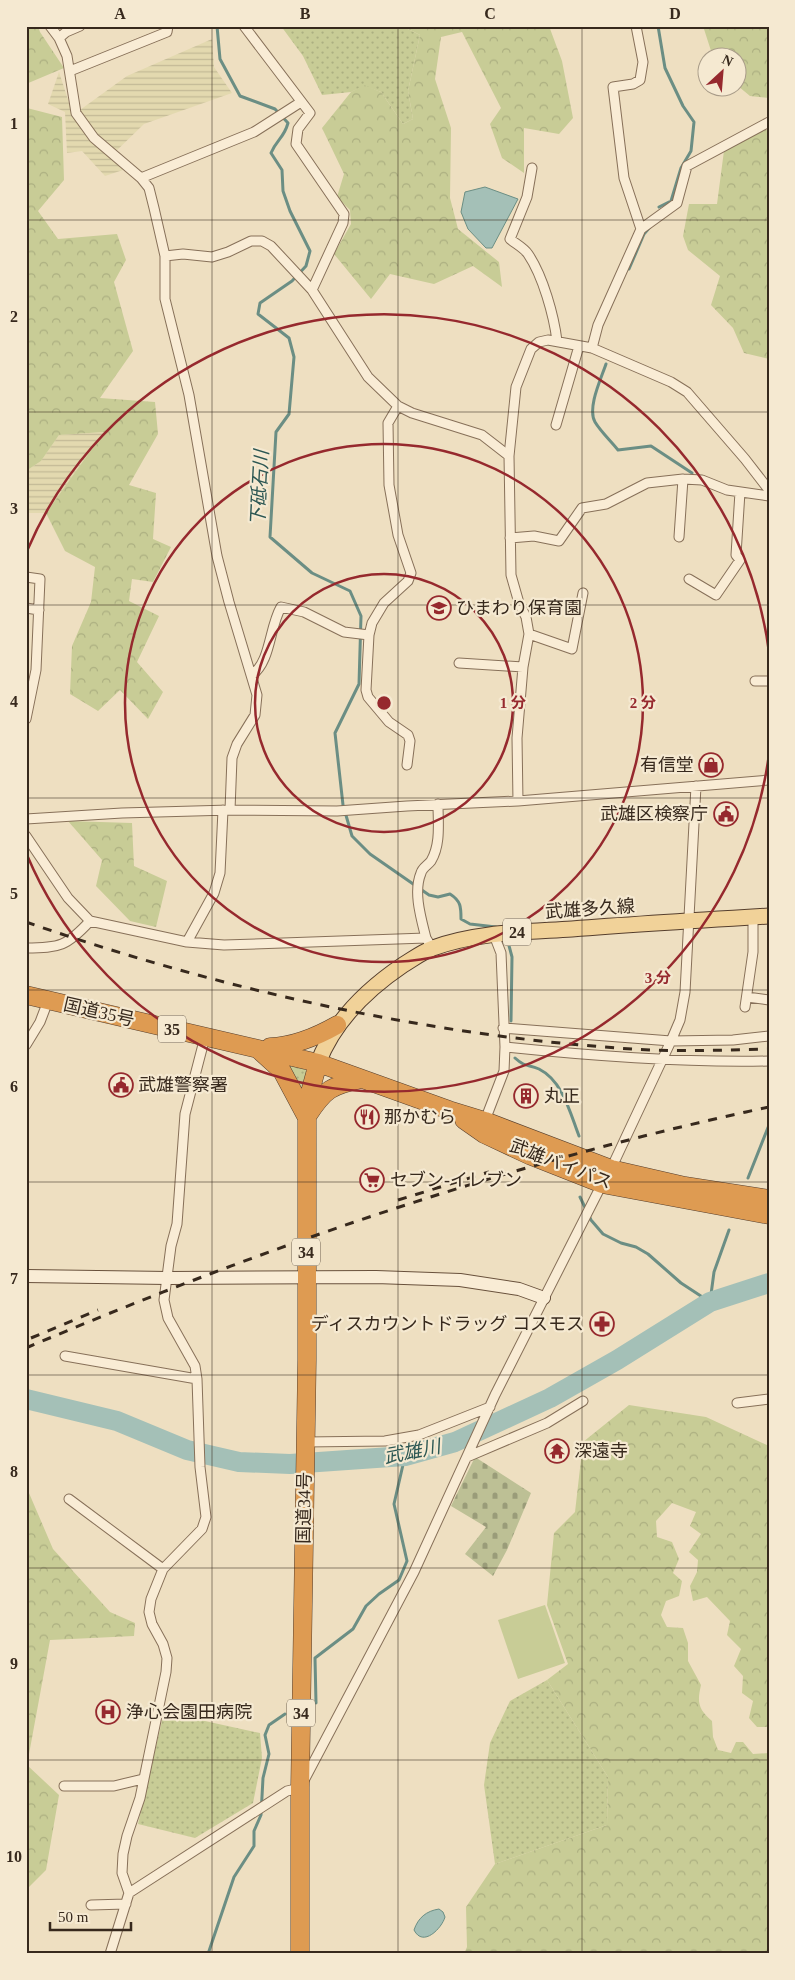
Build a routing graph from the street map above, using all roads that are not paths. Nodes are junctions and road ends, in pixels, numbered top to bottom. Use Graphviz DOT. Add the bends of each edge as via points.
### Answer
graph roads {
  1 [pos="50,26"];
  2 [pos="80,26"];
  3 [pos="168,26"];
  4 [pos="244,26"];
  5 [pos="636,26"];
  6 [pos="59,38"];
  7 [pos="70,71"];
  8 [pos="301,102"];
  9 [pos="769,122"];
  10 [pos="532,168"];
  11 [pos="141,178"];
  12 [pos="641,229"];
  13 [pos="165,256"];
  14 [pos="312,290"];
  15 [pos="557,341"];
  16 [pos="578,346"];
  17 [pos="592,348"];
  18 [pos="398,406"];
  19 [pos="556,425"];
  20 [pos="509,456"];
  21 [pos="683,479"];
  22 [pos="769,490"];
  23 [pos="740,492"];
  24 [pos="769,496"];
  25 [pos="679,537"];
  26 [pos="510,538"];
  27 [pos="26,577"];
  28 [pos="689,579"];
  29 [pos="583,593"];
  30 [pos="26,608"];
  31 [pos="39,610"];
  32 [pos="529,634"];
  33 [pos="369,635"];
  34 [pos="458,663"];
  35 [pos="524,667"];
  36 [pos="252,675"];
  37 [pos="755,681"];
  38 [pos="769,681"];
  39 [pos="26,719"];
  40 [pos="407,765"];
  41 [pos="769,780"];
  42 [pos="696,786"];
  43 [pos="518,801"];
  44 [pos="438,804"];
  45 [pos="226,810"];
  46 [pos="26,819"];
  47 [pos="26,836"];
  48 [pos="769,916"];
  49 [pos="753,917"];
  50 [pos="90,921"];
  51 [pos="688,921"];
  52 [pos="494,935"];
  53 [pos="187,942"];
  54 [pos="429,943"];
  55 [pos="26,948"];
  56 [pos="26,996"];
  57 [pos="48,1000"];
  58 [pos="769,1000"];
  59 [pos="337,1025"];
  60 [pos="503,1028"];
  61 [pos="769,1036"];
  62 [pos="205,1037"];
  63 [pos="672,1041"];
  64 [pos="26,1045"];
  65 [pos="505,1047"];
  66 [pos="258,1048"];
  67 [pos="663,1059"];
  68 [pos="769,1061"];
  69 [pos="318,1064"];
  70 [pos="361,1079"];
  71 [pos="307,1117"];
  72 [pos="483,1126"];
  73 [pos="606,1176"];
  74 [pos="769,1199"];
  75 [pos="769,1215"];
  76 [pos="26,1276"];
  77 [pos="305,1277"];
  78 [pos="168,1278"];
  79 [pos="544,1298"];
  80 [pos="65,1356"];
  81 [pos="197,1379"];
  82 [pos="769,1399"];
  83 [pos="582,1401"];
  84 [pos="737,1403"];
  85 [pos="490,1407"];
  86 [pos="305,1442"];
  87 [pos="469,1453"];
  88 [pos="70,1499"];
  89 [pos="163,1569"];
  90 [pos="143,1779"];
  91 [pos="64,1786"];
  92 [pos="300,1788"];
  93 [pos="129,1893"];
  94 [pos="126,1904"];
  95 [pos="91,1905"];
  96 [pos="110,1954"];
  97 [pos="300,1954"];
  1 -- 6 [label="street"];
  2 -- 6 [label="street"];
  3 -- 7 [label="street" via="166,32"];
  4 -- 8 [label="street"];
  5 -- 12 [label="street" via="643,62 640,80 613,87 624,178"];
  6 -- 7 [label="street"];
  7 -- 11 [label="street" via="76,113 94,138"];
  8 -- 11 [label="street" via="254,132"];
  8 -- 14 [label="street" via="310,113 298,129 296,144 344,214 343,223"];
  9 -- 12 [label="street" via="687,166 677,202"];
  10 -- 15 [label="street" via="527,197 510,239 527,254 539,276"];
  11 -- 13 [label="street" via="148,188"];
  12 -- 17 [label="street" via="598,325"];
  13 -- 14 [label="street" via="212,257 251,241 262,241 271,246"];
  13 -- 36 [label="street" via="165,300 189,395 217,556"];
  14 -- 18 [label="street" via="368,378"];
  15 -- 16 [label="street"];
  15 -- 20 [label="street" via="538,342 525,361 516,387"];
  16 -- 17 [label="street"];
  16 -- 19 [label="street"];
  17 -- 22 [label="street" via="687,392"];
  18 -- 20 [label="street" via="482,435"];
  18 -- 33 [label="street" via="388,424 390,485 398,535 411,573 408,581 376,614"];
  20 -- 26 [label="street"];
  21 -- 23 [label="street" via="702,480"];
  21 -- 25 [label="street"];
  21 -- 26 [label="street" via="647,483 606,504 582,508 559,541 534,536"];
  23 -- 24 [label="street"];
  23 -- 28 [label="street" via="736,555 740,560 716,595"];
  26 -- 32 [label="street" via="511,576"];
  27 -- 31 [label="street" via="40,579"];
  29 -- 32 [label="street" via="572,649"];
  30 -- 31 [label="street"];
  31 -- 39 [label="street" via="36,670"];
  32 -- 35 [label="street"];
  33 -- 36 [label="street" via="344,632 304,612 281,607 267,649 258,670"];
  33 -- 40 [label="street" via="368,697 389,722 408,735"];
  34 -- 35 [label="street"];
  35 -- 43 [label="street" via="517,738"];
  36 -- 45 [label="street" via="257,695 255,715 232,758"];
  37 -- 38 [label="street"];
  41 -- 42 [label="street"];
  42 -- 43 [label="street"];
  42 -- 51 [label="street"];
  43 -- 44 [label="street"];
  44 -- 45 [label="street" via="337,812"];
  44 -- 54 [label="street" via="438,844 430,862 421,871 418,893"];
  45 -- 46 [label="street"];
  45 -- 53 [label="street" via="220,874 214,893"];
  47 -- 50 [label="street" via="68,898"];
  48 -- 49 [label="main road, 武雄多久線 / 24"];
  49 -- 51 [label="main road, 武雄多久線 / 24"];
  49 -- 58 [label="street" via="753,952 746,1002"];
  50 -- 53 [label="street"];
  50 -- 55 [label="street" via="67,942 51,948"];
  51 -- 52 [label="main road, 武雄多久線 / 24"];
  51 -- 63 [label="street" via="685,992"];
  52 -- 54 [label="main road, 武雄多久線 / 24"];
  52 -- 60 [label="street" via="501,953"];
  53 -- 54 [label="street" via="224,945"];
  54 -- 59 [label="main road, 武雄多久線 / 24" via="364,995"];
  56 -- 57 [label="highway, 国道35号 / 35"];
  57 -- 62 [label="highway, 国道35号 / 35"];
  57 -- 64 [label="street"];
  59 -- 66 [label="highway" via="315,1038 287,1046"];
  59 -- 69 [label="main road, 武雄多久線 / 24"];
  60 -- 63 [label="street"];
  60 -- 65 [label="street"];
  61 -- 63 [label="street"];
  62 -- 66 [label="highway, 国道35号 / 35"];
  62 -- 78 [label="street" via="185,1114 177,1224"];
  63 -- 67 [label="street"];
  65 -- 67 [label="street"];
  65 -- 72 [label="street" via="504,1071"];
  66 -- 69 [label="highway, 国道35号 / 35"];
  66 -- 71 [label="highway" via="282,1071"];
  67 -- 68 [label="street"];
  67 -- 73 [label="street"];
  69 -- 70 [label="highway, 武雄バイパス"];
  69 -- 71 [label="highway, 国道34号 / 34"];
  70 -- 71 [label="highway" via="326,1090"];
  70 -- 72 [label="highway, 武雄バイパス" via="449,1110"];
  71 -- 77 [label="highway, 国道34号 / 34"];
  72 -- 73 [label="highway, 武雄バイパス"];
  73 -- 74 [label="highway, 武雄バイパス"];
  73 -- 75 [label="highway, 武雄バイパス"];
  73 -- 79 [label="street"];
  76 -- 78 [label="street"];
  77 -- 78 [label="street"];
  77 -- 79 [label="street" via="460,1280 519,1289"];
  77 -- 86 [label="highway, 国道34号 / 34"];
  78 -- 81 [label="street" via="164,1300 168,1318 195,1366"];
  79 -- 85 [label="street"];
  80 -- 81 [label="street"];
  81 -- 89 [label="street" via="200,1467 206,1517 202,1529"];
  82 -- 84 [label="street"];
  83 -- 87 [label="street" via="547,1422"];
  85 -- 86 [label="street" via="419,1435 385,1441"];
  85 -- 87 [label="street"];
  86 -- 92 [label="highway, 国道34号 / 34"];
  87 -- 92 [label="street" via="414,1572"];
  88 -- 89 [label="street"];
  89 -- 90 [label="street" via="149,1612 167,1658 166,1672"];
  90 -- 91 [label="street" via="114,1786"];
  90 -- 93 [label="street" via="123,1854 122,1873"];
  92 -- 93 [label="street" via="287,1791"];
  92 -- 97 [label="highway, 国道34号 / 34"];
  93 -- 94 [label="street"];
  94 -- 95 [label="street"];
  94 -- 96 [label="street"];
}
